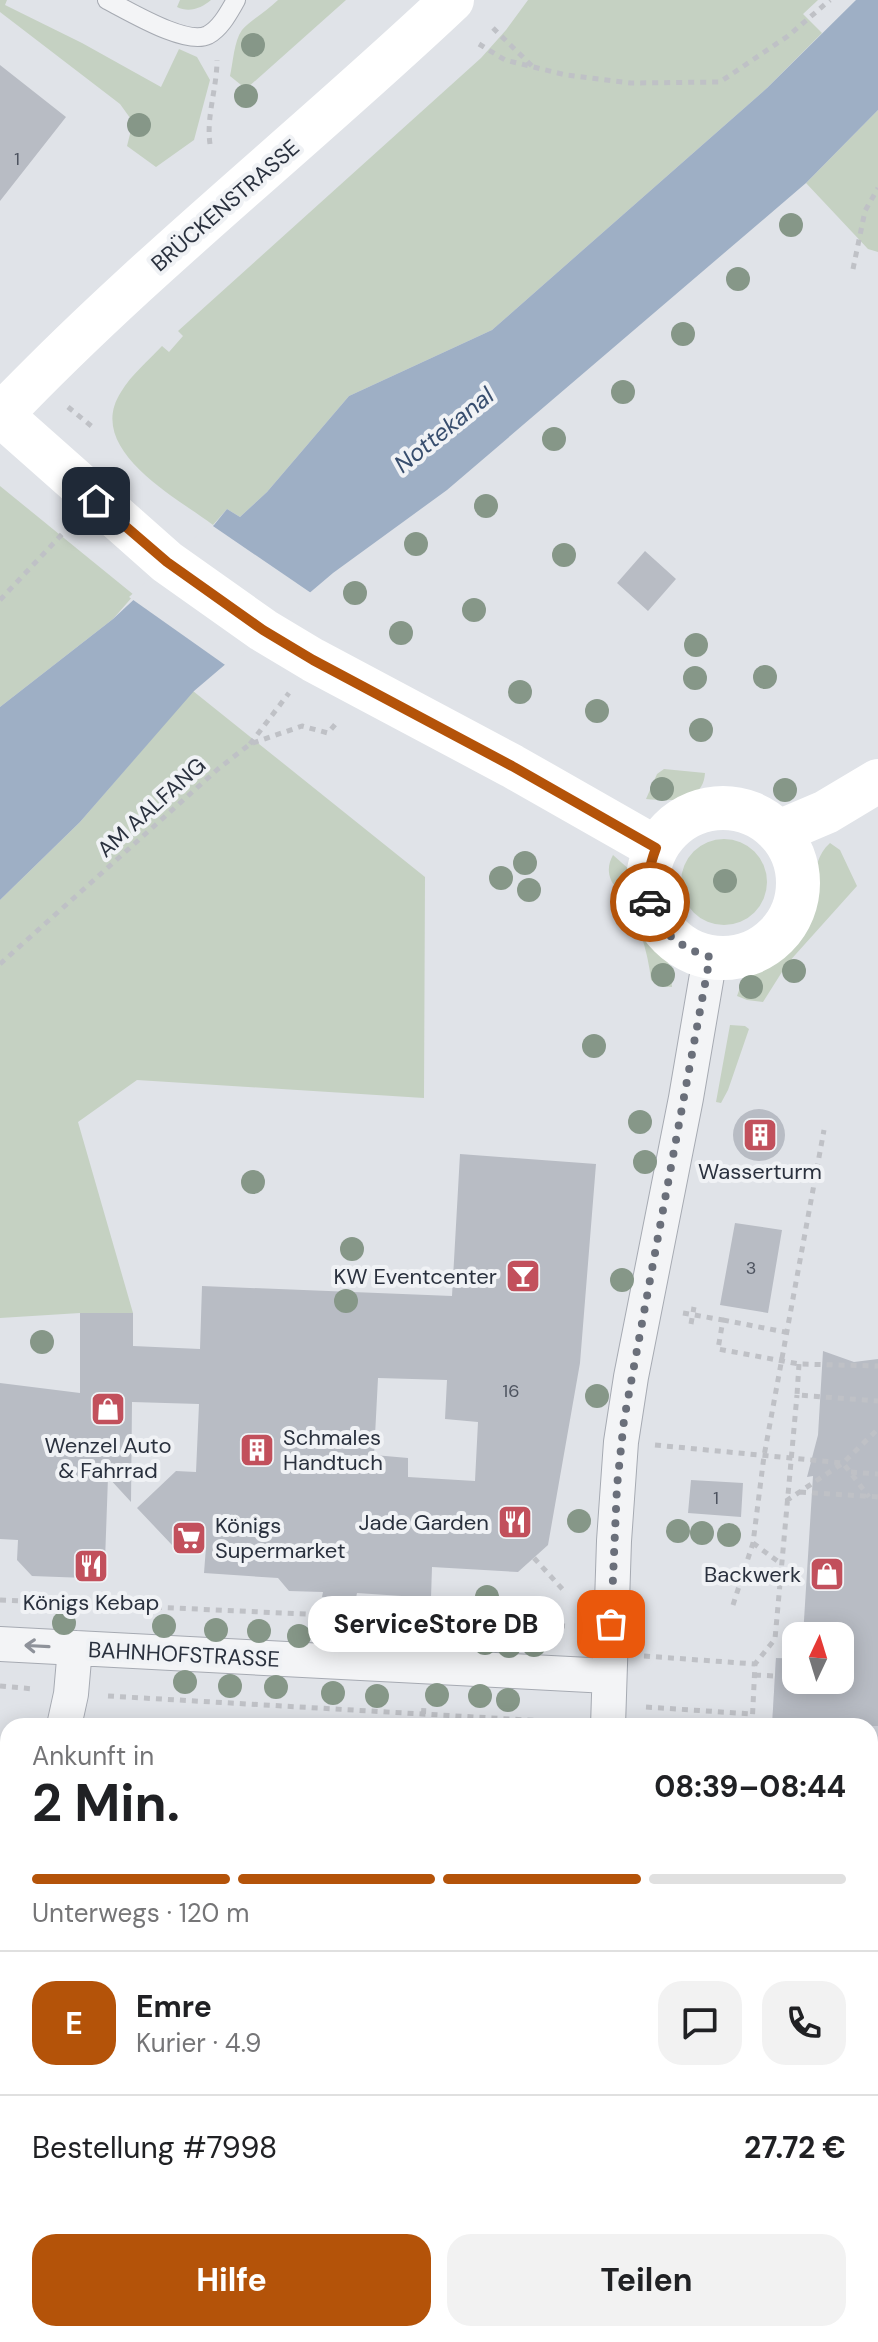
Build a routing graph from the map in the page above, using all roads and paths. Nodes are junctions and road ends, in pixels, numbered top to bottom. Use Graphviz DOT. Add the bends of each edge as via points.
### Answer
graph roads {
  1 [pos="107,0"];
  2 [pos="236,0"];
  3 [pos="452,0"];
  4 [pos="830,0"];
  5 [pos="217,27"];
  6 [pos="493,28"];
  7 [pos="479,44"];
  8 [pos="533,67"];
  9 [pos="210,144"];
  10 [pos="878,188"];
  11 [pos="853,269"];
  12 [pos="0,414"];
  13 [pos="66,530"];
  14 [pos="0,600"];
  15 [pos="289,692"];
  16 [pos="354,704"];
  17 [pos="250,744"];
  18 [pos="878,781"];
  19 [pos="779,832"];
  20 [pos="656,848"];
  21 [pos="710,957"];
  22 [pos="0,964"];
  23 [pos="824,1130"];
  24 [pos="694,1311"];
  25 [pos="683,1313"];
  26 [pos="723,1320"];
  27 [pos="691,1324"];
  28 [pos="785,1332"];
  29 [pos="780,1362"];
  30 [pos="799,1364"];
  31 [pos="878,1366"];
  32 [pos="797,1395"];
  33 [pos="878,1401"];
  34 [pos="878,1429"];
  35 [pos="655,1445"];
  36 [pos="764,1456"];
  37 [pos="789,1458"];
  38 [pos="843,1463"];
  39 [pos="850,1472"];
  40 [pos="878,1474"];
  41 [pos="800,1492"];
  42 [pos="869,1497"];
  43 [pos="878,1497"];
  44 [pos="786,1501"];
  45 [pos="753,1543"];
  46 [pos="534,1558"];
  47 [pos="781,1564"];
  48 [pos="566,1593"];
  49 [pos="0,1600"];
  50 [pos="733,1605"];
  51 [pos="565,1626"];
  52 [pos="0,1644"];
  53 [pos="75,1648"];
  54 [pos="638,1656"];
  55 [pos="755,1664"];
  56 [pos="755,1675"];
  57 [pos="608,1676"];
  58 [pos="775,1676"];
  59 [pos="0,1686"];
  60 [pos="636,1706"];
  61 [pos="67,1710"];
  62 [pos="752,1714"];
  63 [pos="397,1718"];
  64 [pos="608,1718"];
  65 [pos="752,1718"];
  1 -- 5 [label="lane" via="186,38 207,36"];
  2 -- 5 [label="lane"];
  3 -- 12 [label="main road, BRÜCKENSTRASSE" via="84,330"];
  4 -- 8 [label="path" via="720,82 631,83"];
  5 -- 9 [label="path"];
  6 -- 8 [label="path"];
  7 -- 8 [label="path" via="505,60"];
  10 -- 11 [label="path" via="865,211"];
  12 -- 16 [label="main road" via="167,562"];
  13 -- 14 [label="path"];
  15 -- 17 [label="path"];
  16 -- 17 [label="path, AM AALFANG" via="328,733 302,726"];
  16 -- 20 [label="main road" via="512,766"];
  17 -- 22 [label="path, AM AALFANG"];
  18 -- 19 [label="main road"];
  19 -- 20 [label="main road" via="744,810 724,807 684,818"];
  19 -- 21 [label="main road" via="796,864 799,883 789,919 764,946 729,958"];
  20 -- 21 [label="main road" via="647,887 651,907 674,940"];
  21 -- 57 [label="street" via="625,1416"];
  23 -- 28 [label="path"];
  24 -- 25 [label="path"];
  24 -- 26 [label="path"];
  24 -- 27 [label="path"];
  26 -- 28 [label="path"];
  26 -- 29 [label="path" via="718,1349"];
  28 -- 29 [label="path"];
  29 -- 30 [label="path"];
  29 -- 36 [label="path"];
  30 -- 31 [label="path"];
  30 -- 32 [label="path"];
  32 -- 33 [label="path"];
  32 -- 37 [label="path"];
  34 -- 38 [label="path"];
  35 -- 36 [label="path"];
  36 -- 37 [label="path"];
  36 -- 45 [label="path"];
  37 -- 38 [label="path"];
  37 -- 44 [label="path"];
  38 -- 39 [label="path"];
  38 -- 41 [label="path"];
  39 -- 40 [label="path"];
  39 -- 42 [label="path"];
  41 -- 42 [label="path"];
  41 -- 44 [label="path"];
  42 -- 43 [label="path"];
  44 -- 47 [label="path"];
  45 -- 47 [label="path"];
  45 -- 50 [label="path"];
  46 -- 48 [label="path"];
  47 -- 55 [label="path" via="775,1639"];
  49 -- 51 [label="path"];
  53 -- 52 [label="street, BAHNHOFSTRASSE, one-way"];
  53 -- 57 [label="street, BAHNHOFSTRASSE"];
  53 -- 61 [label="street"];
  54 -- 55 [label="path"];
  55 -- 56 [label="path"];
  56 -- 58 [label="path"];
  56 -- 62 [label="path"];
  57 -- 64 [label="street"];
  59 -- 61 [label="path"];
  60 -- 62 [label="path"];
  61 -- 63 [label="path"];
  62 -- 65 [label="path"];
}
